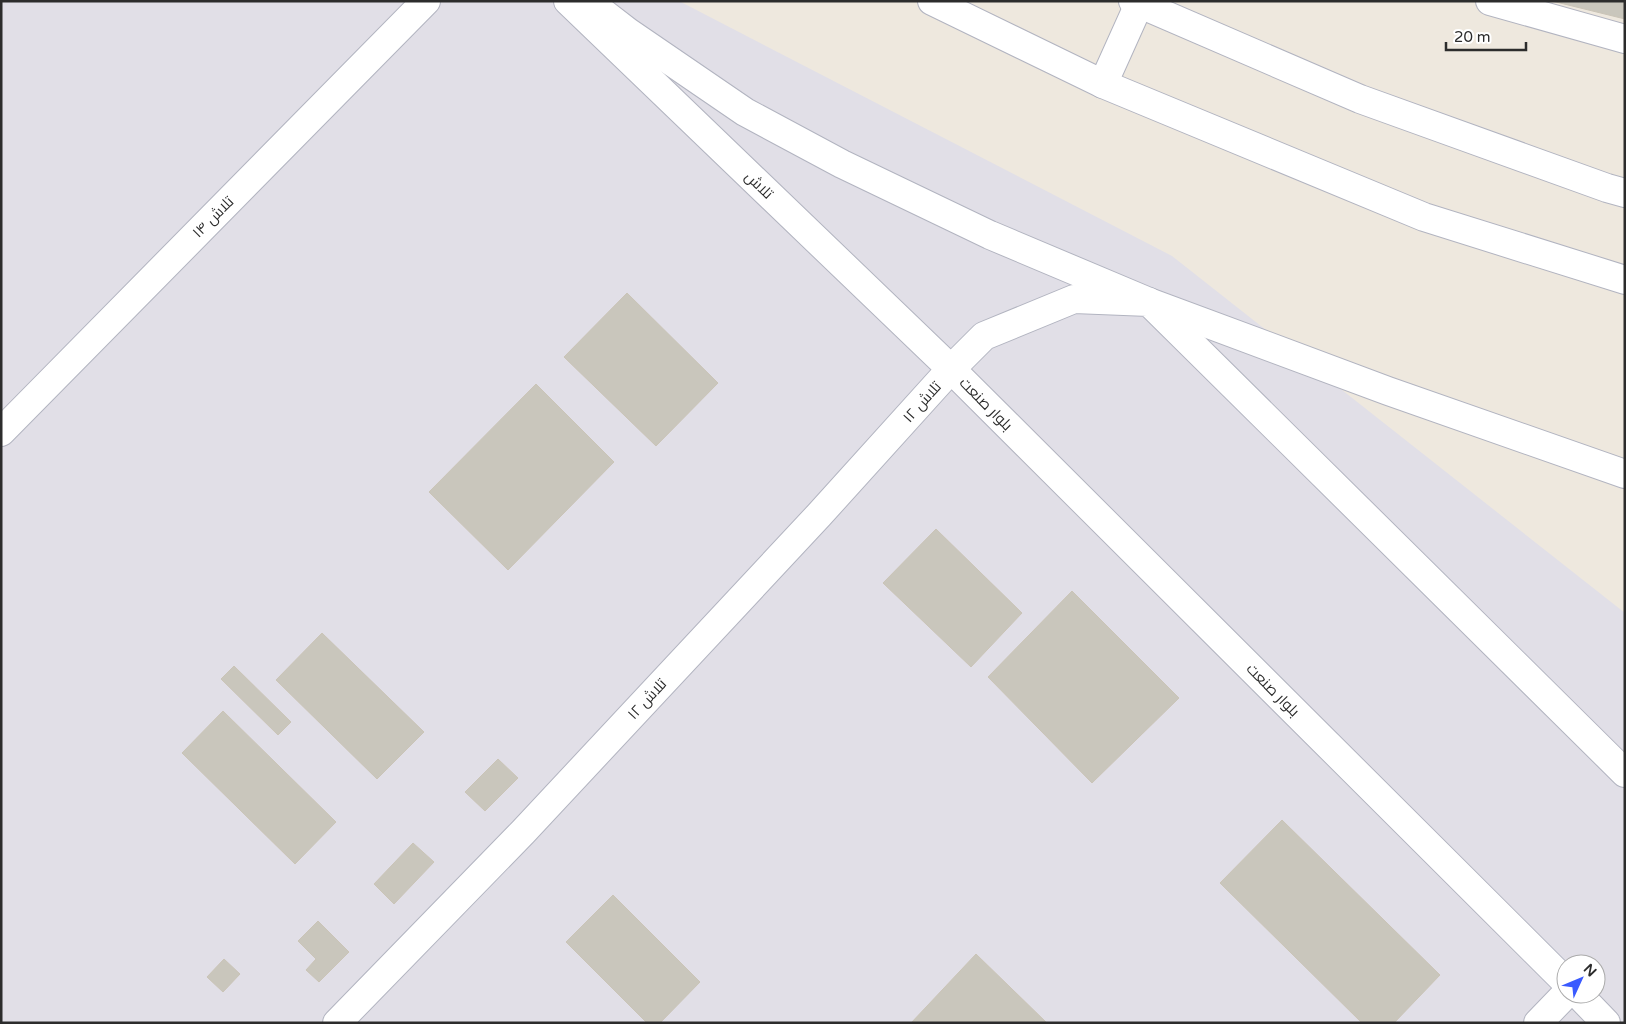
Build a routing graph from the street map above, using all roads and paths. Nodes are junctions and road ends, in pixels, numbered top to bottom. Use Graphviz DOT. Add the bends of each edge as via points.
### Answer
graph roads {
  1 [pos="426,1"];
  2 [pos="568,1"];
  3 [pos="588,1"];
  4 [pos="932,1"];
  5 [pos="1136,3"];
  6 [pos="1507,4"];
  7 [pos="1625,40"];
  8 [pos="1103,84"];
  9 [pos="1625,193"];
  10 [pos="1625,280"];
  11 [pos="1149,302"];
  12 [pos="951,369"];
  13 [pos="1,432"];
  14 [pos="1625,474"];
  15 [pos="1625,773"];
  16 [pos="1556,972"];
  17 [pos="1556,1004"];
  18 [pos="1588,1004"];
  19 [pos="337,1023"];
  20 [pos="1538,1023"];
  21 [pos="1606,1023"];
  1 -- 13 [label="street, تلاش ۱۴"];
  2 -- 12 [label="street, تلاش"];
  3 -- 11 [label="street" via="746,112 826,156 990,235"];
  4 -- 8 [label="street"];
  5 -- 8 [label="street"];
  5 -- 9 [label="street" via="1360,99"];
  6 -- 7 [label="street"];
  8 -- 10 [label="street" via="1424,217"];
  11 -- 12 [label="street, بلوار صنعت" via="1074,299 984,336"];
  11 -- 14 [label="street"];
  11 -- 15 [label="street"];
  12 -- 16 [label="street, بلوار صنعت"];
  12 -- 19 [label="street, تلاش ۱۲" via="530,825"];
  17 -- 20 [label="street"];
  18 -- 21 [label="street"];
}
